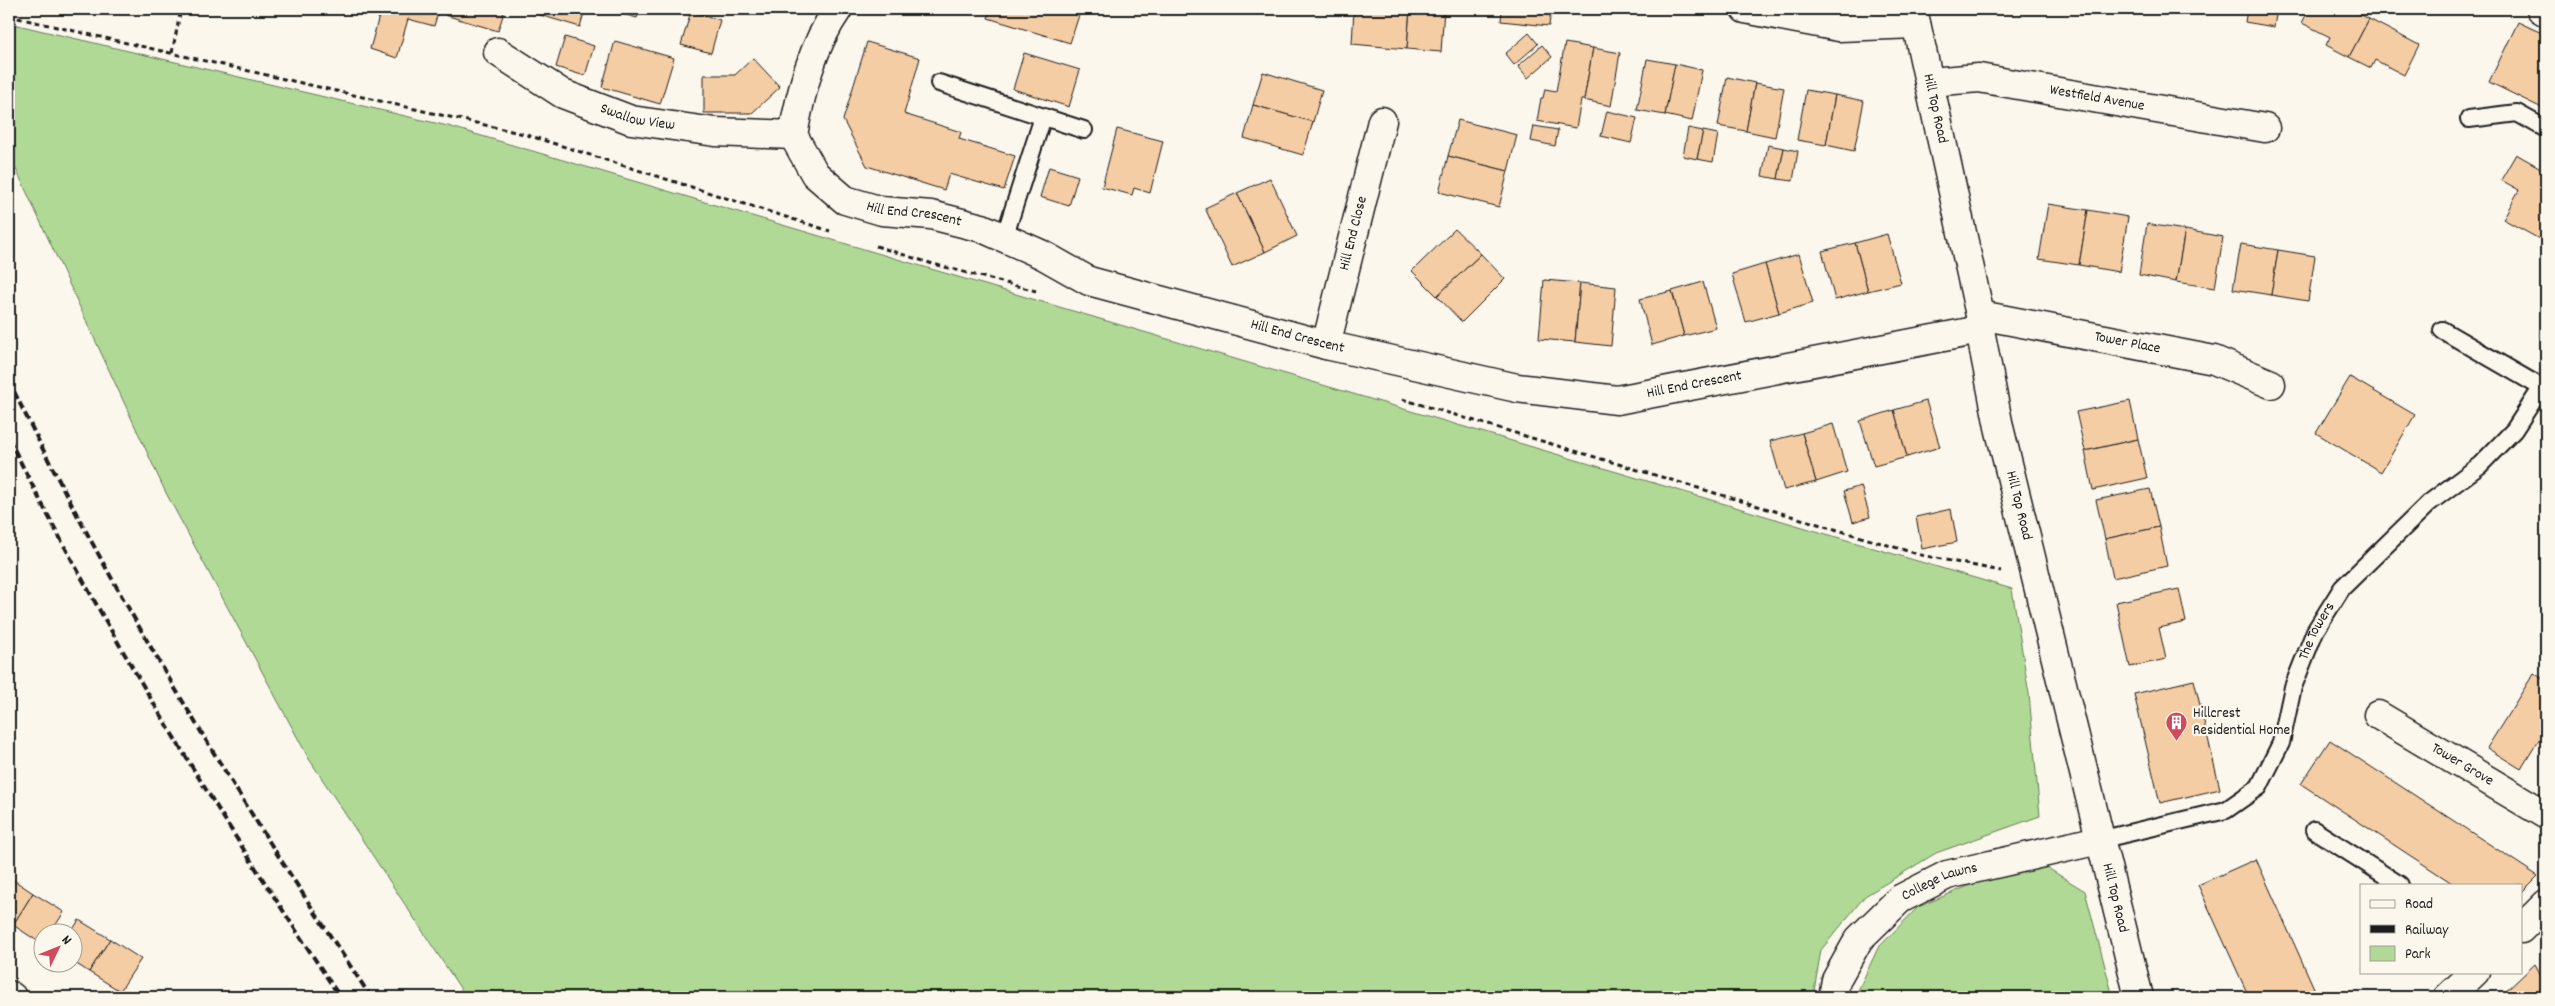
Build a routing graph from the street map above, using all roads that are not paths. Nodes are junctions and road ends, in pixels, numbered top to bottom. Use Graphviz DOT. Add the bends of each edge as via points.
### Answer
graph roads {
  1 [pos="838,9"];
  2 [pos="1745,9"];
  3 [pos="2541,9"];
  4 [pos="2546,12"];
  5 [pos="1914,16"];
  6 [pos="498,52"];
  7 [pos="1929,82"];
  8 [pos="939,83"];
  9 [pos="1044,117"];
  10 [pos="2469,119"];
  11 [pos="1382,121"];
  12 [pos="2265,128"];
  13 [pos="2546,129"];
  14 [pos="1084,130"];
  15 [pos="793,135"];
  16 [pos="1004,238"];
  17 [pos="1980,322"];
  18 [pos="2442,330"];
  19 [pos="1326,345"];
  20 [pos="2271,384"];
  21 [pos="2544,388"];
  22 [pos="2378,715"];
  23 [pos="2546,815"];
  24 [pos="2314,830"];
  25 [pos="2099,840"];
  26 [pos="2398,884"];
  27 [pos="2473,974"];
  28 [pos="9,995"];
  29 [pos="2450,996"];
  30 [pos="12,997"];
  31 [pos="1833,997"];
  32 [pos="2139,997"];
  1 -- 15 [label="street" via="815,52 800,94"];
  2 -- 5 [label="street" via="1839,28"];
  3 -- 4 [label="street"];
  5 -- 7 [label="street, Hill Top Road"];
  6 -- 15 [label="street, Swallow View" via="563,94 631,120 715,132"];
  7 -- 12 [label="street, Westfield Avenue" via="1979,78"];
  7 -- 17 [label="street, Hill Top Road"];
  8 -- 9 [label="lane"];
  9 -- 14 [label="lane"];
  9 -- 16 [label="lane"];
  10 -- 13 [label="lane" via="2517,113"];
  11 -- 19 [label="street, Hill End Close"];
  15 -- 16 [label="street, Hill End Crescent" via="815,174 846,200 882,210 931,215 982,228"];
  16 -- 19 [label="street, Hill End Crescent" via="1089,281"];
  17 -- 19 [label="street, Hill End Crescent" via="1617,400 1517,388"];
  17 -- 20 [label="street, Tower Place" via="2214,360"];
  17 -- 25 [label="street, Hill Top Road" via="1999,427"];
  18 -- 21 [label="lane, The Towers"];
  21 -- 25 [label="lane, The Towers" via="2514,430 2480,466 2429,503 2342,588 2315,631 2293,687 2281,742 2259,787 2226,810"];
  22 -- 23 [label="street, Tower Grove"];
  24 -- 26 [label="lane"];
  25 -- 31 [label="street, College Lawns" via="1947,875 1900,899 1859,938 1836,980"];
  25 -- 32 [label="street, Hill Top Road"];
  27 -- 29 [label="street"];
  28 -- 30 [label="street"];
}
